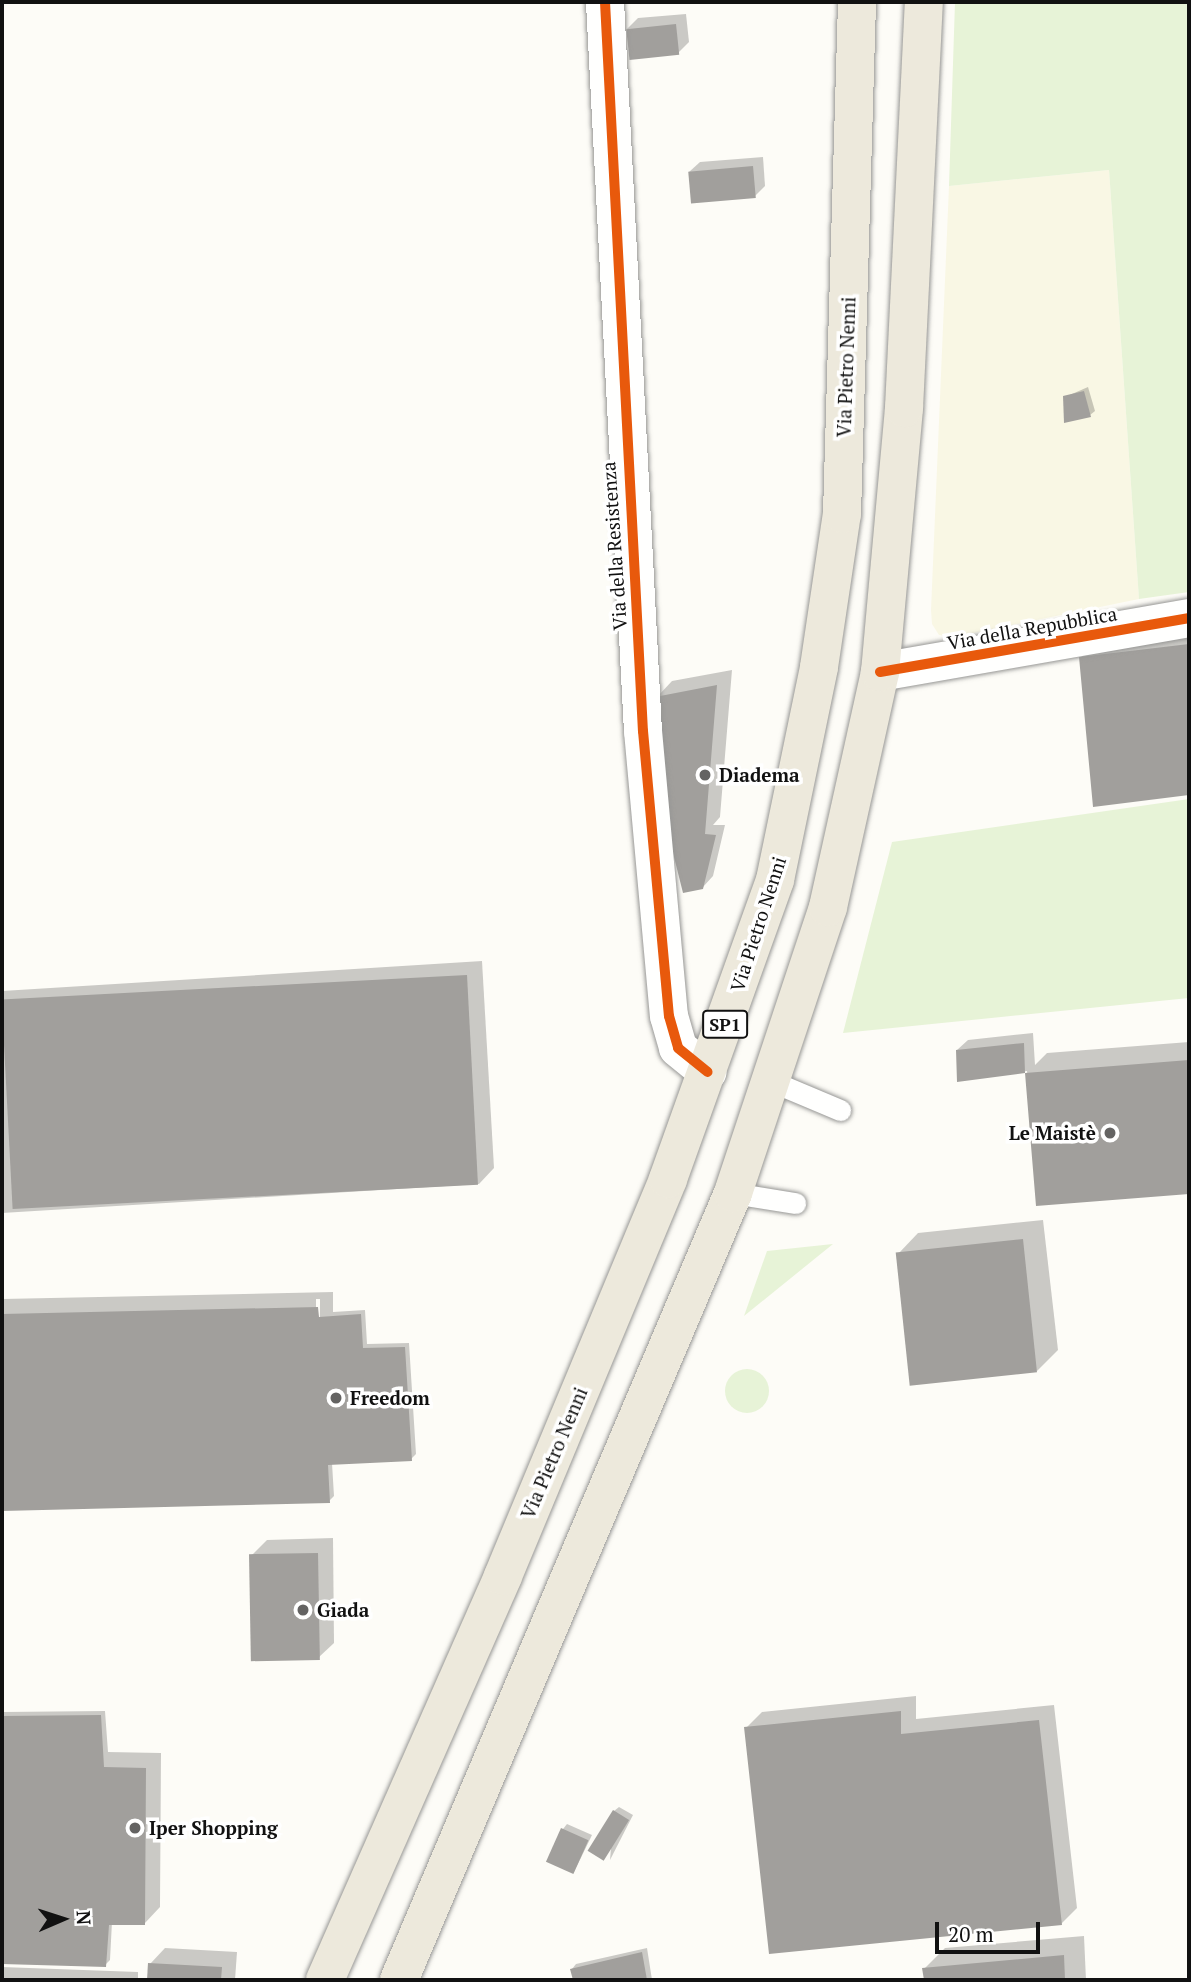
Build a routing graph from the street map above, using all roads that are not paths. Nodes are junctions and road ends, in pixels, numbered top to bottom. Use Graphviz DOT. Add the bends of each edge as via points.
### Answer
graph roads {
  1 [pos="605,2"];
  2 [pos="857,2"];
  3 [pos="924,2"];
  4 [pos="1189,618"];
  5 [pos="880,672"];
  6 [pos="708,1072"];
  7 [pos="771,1080"];
  8 [pos="839,1110"];
  9 [pos="733,1193"];
  10 [pos="795,1203"];
  11 [pos="325,1980"];
  12 [pos="399,1980"];
  1 -- 6 [label="street, Via della Resistenza" via="642,717 669,1016 678,1048"];
  2 -- 6 [label="main road, Via Pietro Nenni / SP1" via="840,527 819,667 775,880"];
  3 -- 5 [label="main road" via="908,355"];
  4 -- 5 [label="street, Via della Repubblica"];
  5 -- 7 [label="main road" via="828,907"];
  6 -- 11 [label="main road, Via Pietro Nenni / SP1" via="503,1576"];
  7 -- 8 [label="lane"];
  7 -- 9 [label="main road"];
  9 -- 10 [label="lane"];
  9 -- 12 [label="main road"];
}
